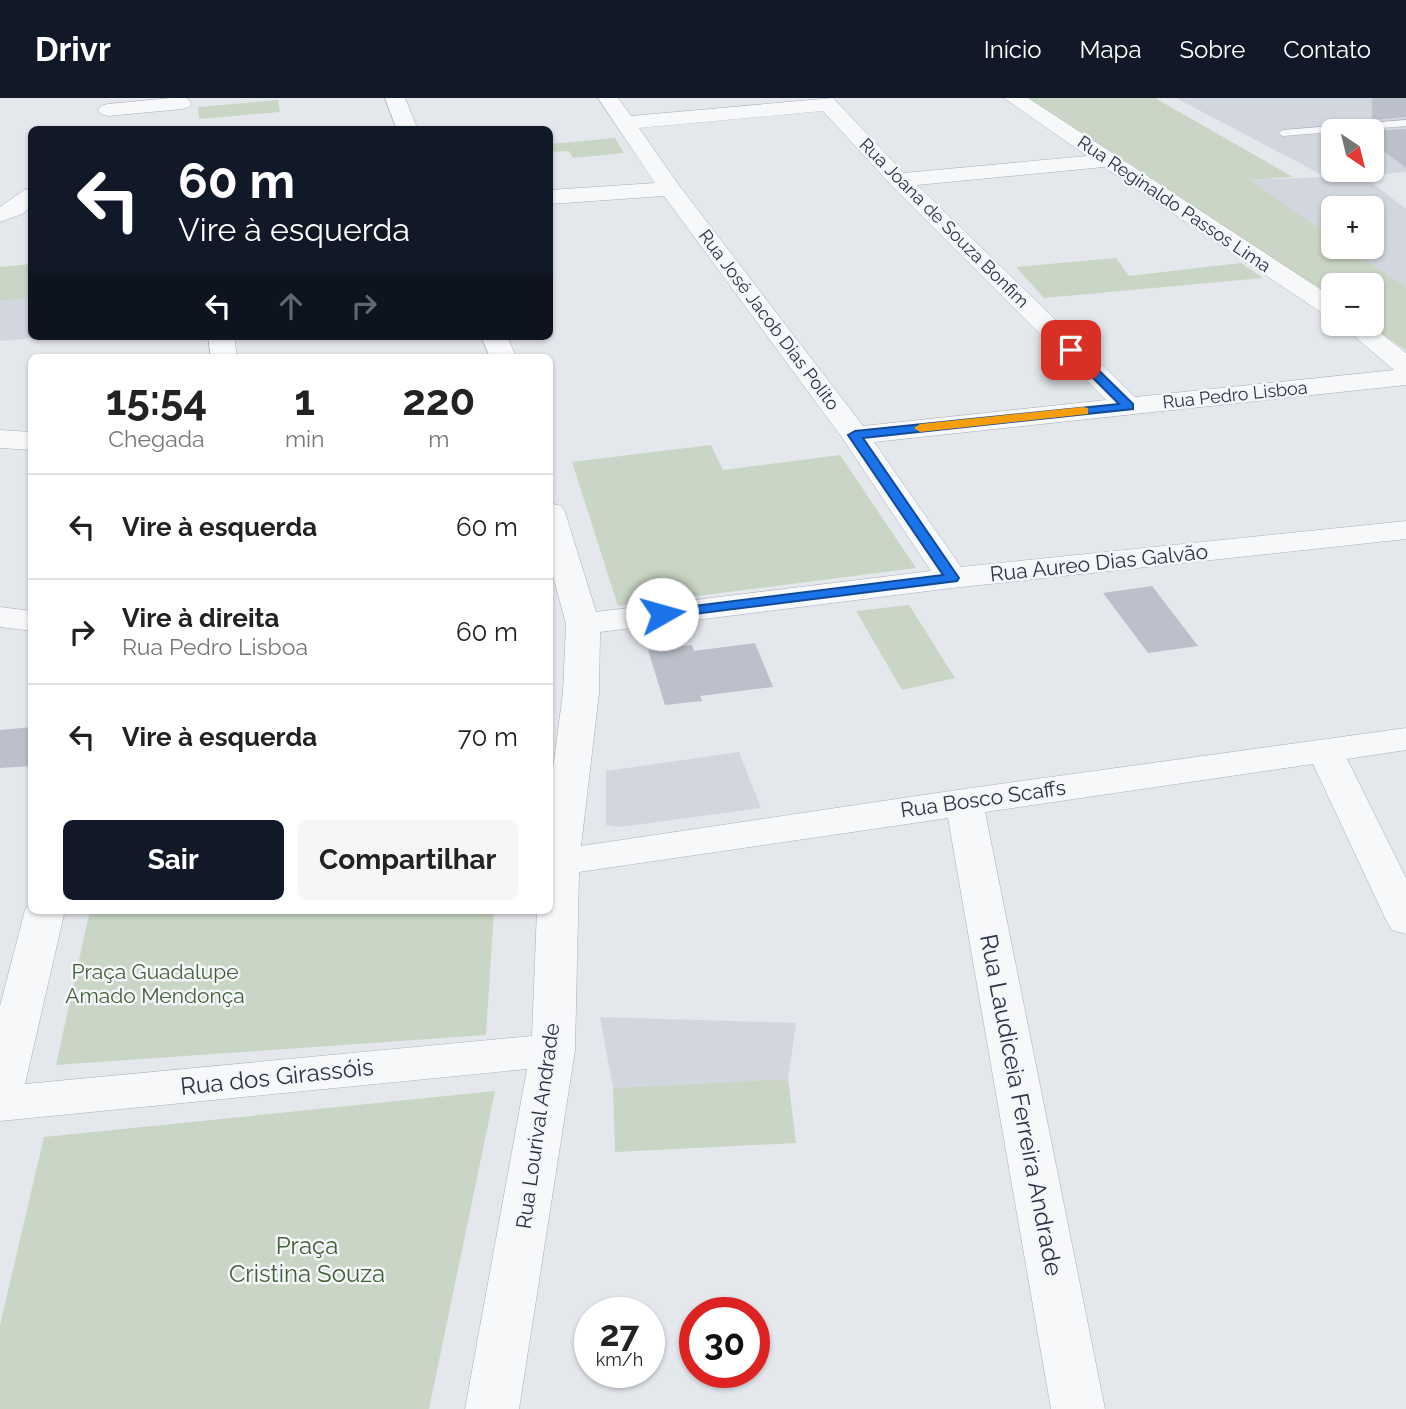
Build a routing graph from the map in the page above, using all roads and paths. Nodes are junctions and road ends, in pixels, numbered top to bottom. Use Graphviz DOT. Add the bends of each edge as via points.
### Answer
graph roads {
  1 [pos="132,98"];
  2 [pos="395,98"];
  3 [pos="608,98"];
  4 [pos="1014,98"];
  5 [pos="825,101"];
  6 [pos="183,106"];
  7 [pos="108,110"];
  8 [pos="625,122"];
  9 [pos="1406,123"];
  10 [pos="94,126"];
  11 [pos="406,126"];
  12 [pos="1283,133"];
  13 [pos="1109,160"];
  14 [pos="899,180"];
  15 [pos="670,189"];
  16 [pos="28,197"];
  17 [pos="553,197"];
  18 [pos="0,215"];
  19 [pos="1321,301"];
  20 [pos="1368,336"];
  21 [pos="1406,366"];
  22 [pos="1406,377"];
  23 [pos="1128,406"];
  24 [pos="855,435"];
  25 [pos="0,439"];
  26 [pos="28,441"];
  27 [pos="553,522"];
  28 [pos="1406,530"];
  29 [pos="952,578"];
  30 [pos="0,617"];
  31 [pos="28,620"];
  32 [pos="583,624"];
  33 [pos="565,691"];
  34 [pos="1406,739"];
  35 [pos="1325,751"];
  36 [pos="964,801"];
  37 [pos="559,862"];
  38 [pos="44,914"];
  39 [pos="1406,920"];
  40 [pos="553,1050"];
  41 [pos="0,1094"];
  42 [pos="0,1104"];
  43 [pos="492,1409"];
  44 [pos="1078,1409"];
  1 -- 7 [label="street"];
  2 -- 11 [label="street"];
  3 -- 8 [label="street, Rua José Jacob Dias Polito"];
  4 -- 13 [label="street, Rua Reginaldo Passos Lima"];
  5 -- 8 [label="street"];
  5 -- 14 [label="street, Rua Joana de Souza Bonfim"];
  6 -- 7 [label="street"];
  7 -- 10 [label="street"];
  8 -- 15 [label="street, Rua José Jacob Dias Polito"];
  9 -- 12 [label="lane"];
  13 -- 14 [label="street"];
  13 -- 19 [label="street, Rua Reginaldo Passos Lima"];
  14 -- 23 [label="street, Rua Joana de Souza Bonfim"];
  15 -- 17 [label="street"];
  15 -- 24 [label="street, Rua José Jacob Dias Polito"];
  16 -- 18 [label="street"];
  20 -- 21 [label="street"];
  22 -- 23 [label="street, Rua Pedro Lisboa"];
  23 -- 24 [label="street, Rua Pedro Lisboa"];
  24 -- 29 [label="street, Rua José Jacob Dias Polito"];
  25 -- 26 [label="street"];
  27 -- 32 [label="street, Rua Lourival Andrade"];
  28 -- 29 [label="street, Rua Aureo Dias Galvão"];
  29 -- 32 [label="street, Rua Aureo Dias Galvão"];
  30 -- 31 [label="street"];
  32 -- 33 [label="street, Rua Lourival Andrade"];
  33 -- 37 [label="street, Rua Lourival Andrade"];
  34 -- 35 [label="street, Rua Bosco Scaffs"];
  35 -- 36 [label="street, Rua Bosco Scaffs"];
  35 -- 39 [label="street"];
  36 -- 37 [label="street, Rua Bosco Scaffs"];
  36 -- 44 [label="street, Rua Laudiceia Ferreira Andrade"];
  37 -- 40 [label="street, Rua Lourival Andrade"];
  38 -- 41 [label="street"];
  40 -- 42 [label="street, Rua dos Girassóis"];
  40 -- 43 [label="street, Rua Lourival Andrade"];
}
